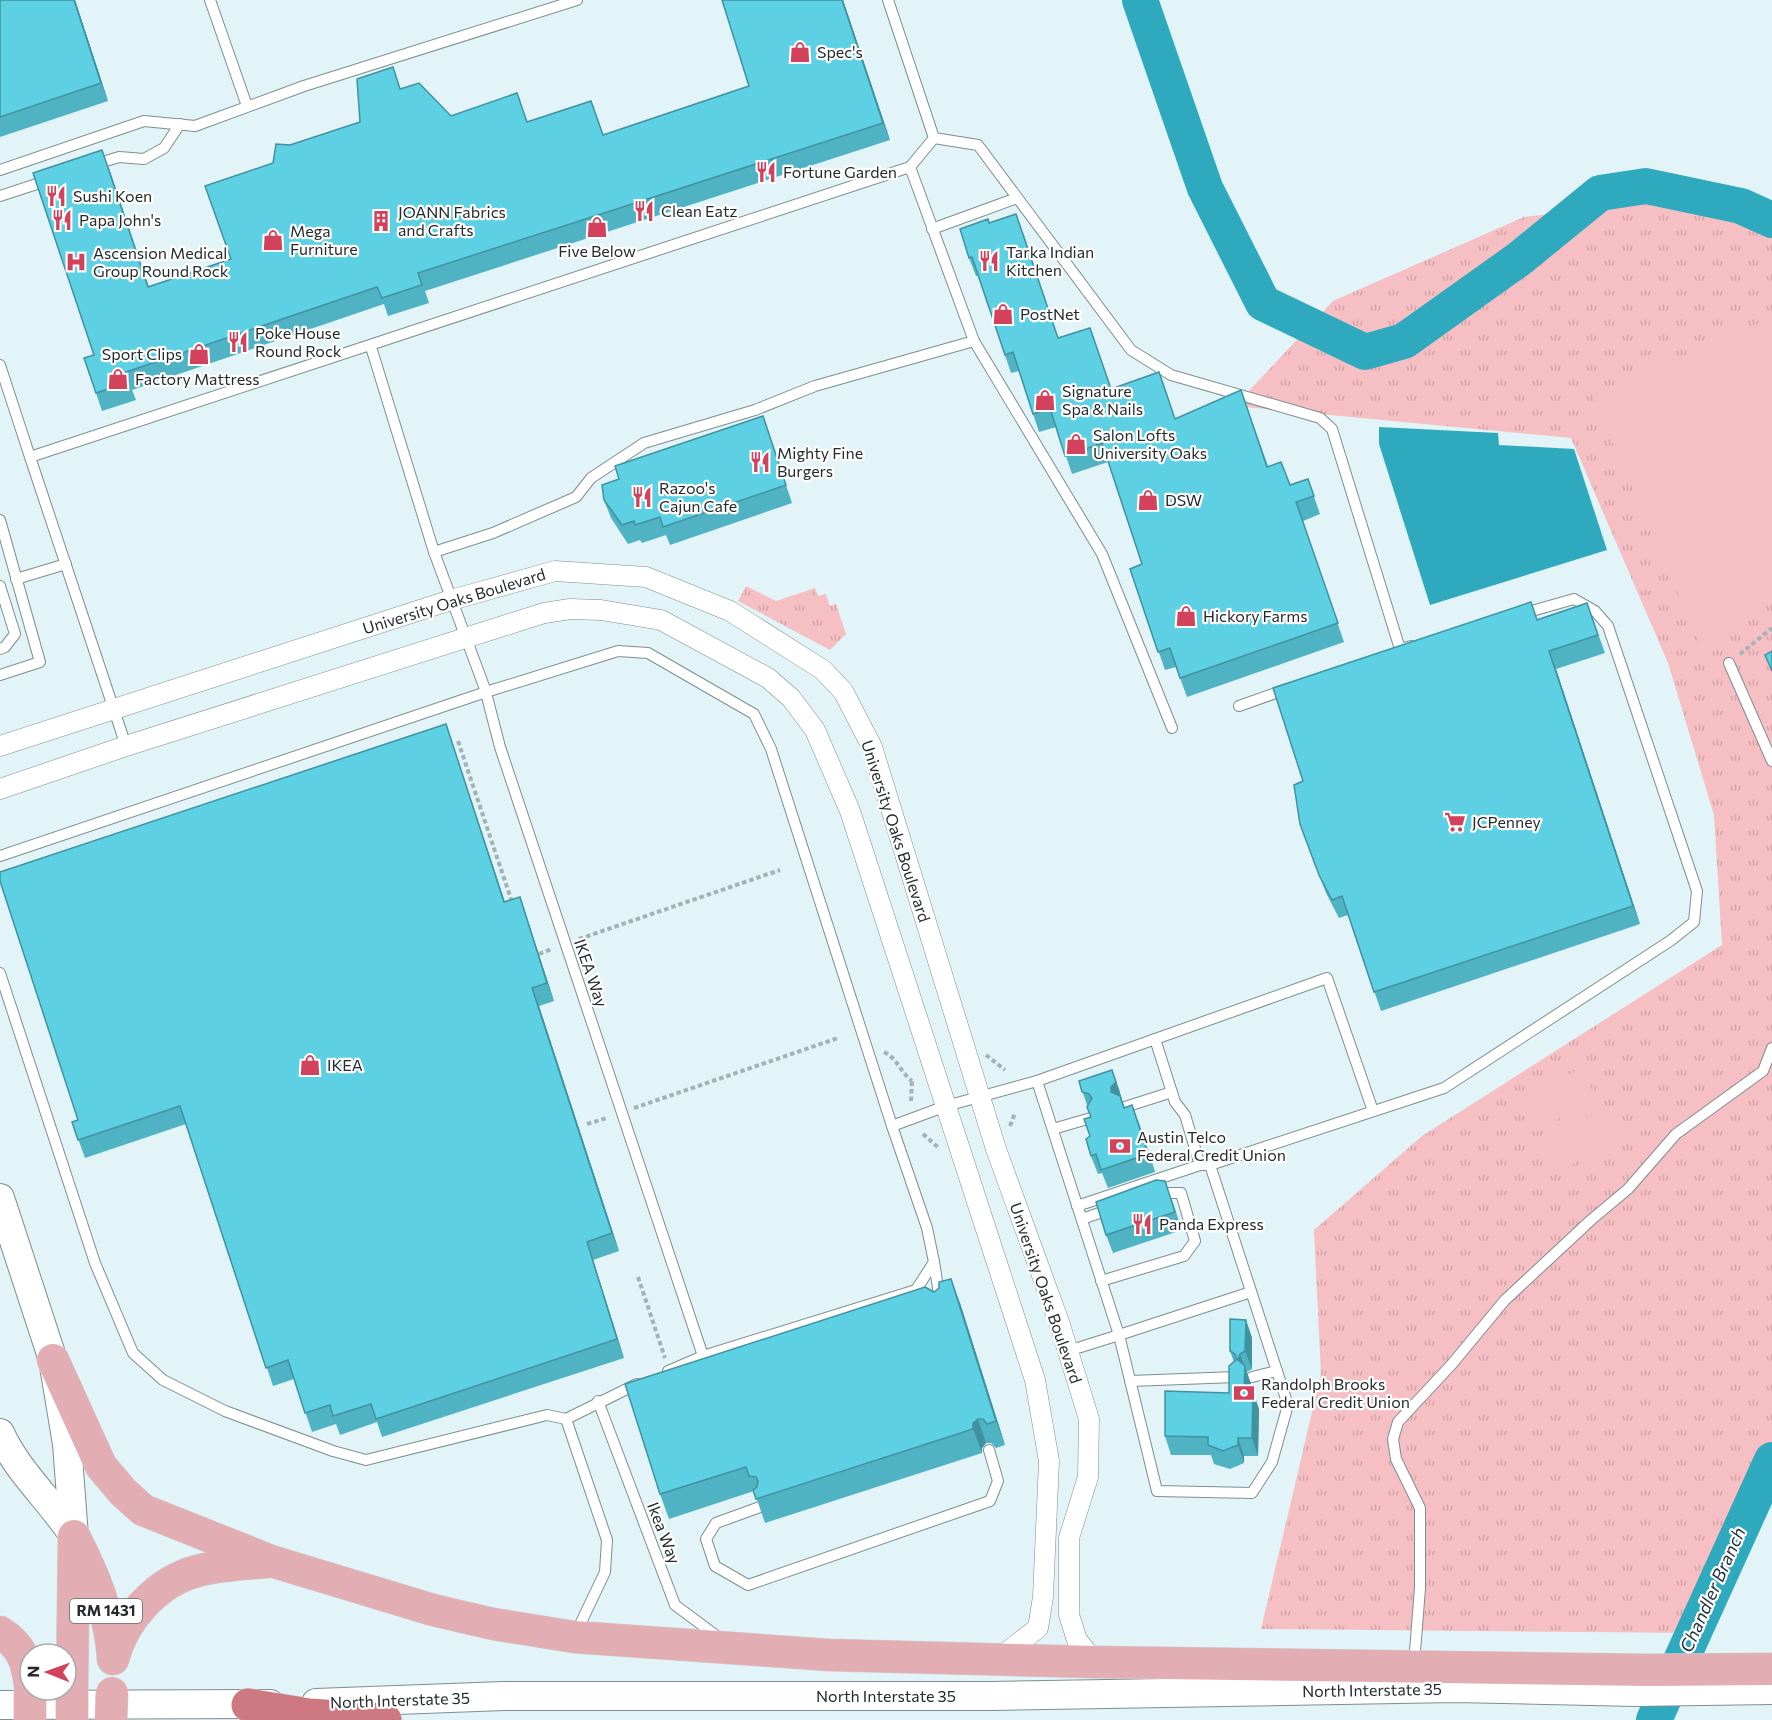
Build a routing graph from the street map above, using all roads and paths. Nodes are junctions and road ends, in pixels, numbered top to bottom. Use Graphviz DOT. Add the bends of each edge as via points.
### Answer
graph roads {
  1 [pos="210,0"];
  2 [pos="577,0"];
  3 [pos="888,0"];
  4 [pos="247,106"];
  5 [pos="180,124"];
  6 [pos="934,138"];
  7 [pos="910,167"];
  8 [pos="86,168"];
  9 [pos="0,170"];
  10 [pos="65,175"];
  11 [pos="0,196"];
  12 [pos="1017,198"];
  13 [pos="932,229"];
  14 [pos="974,341"];
  15 [pos="370,347"];
  16 [pos="0,365"];
  17 [pos="30,457"];
  18 [pos="0,521"];
  19 [pos="434,552"];
  20 [pos="66,564"];
  21 [pos="16,579"];
  22 [pos="0,586"];
  23 [pos="451,600"];
  24 [pos="1509,618"];
  25 [pos="1772,628"];
  26 [pos="464,638"];
  27 [pos="1422,642"];
  28 [pos="0,649"];
  29 [pos="1400,649"];
  30 [pos="1389,653"];
  31 [pos="1729,663"];
  32 [pos="0,675"];
  33 [pos="1300,684"];
  34 [pos="486,692"];
  35 [pos="1239,706"];
  36 [pos="113,708"];
  37 [pos="1172,728"];
  38 [pos="458,741"];
  39 [pos="0,746"];
  40 [pos="126,746"];
  41 [pos="1772,761"];
  42 [pos="0,789"];
  43 [pos="0,856"];
  44 [pos="780,870"];
  45 [pos="514,907"];
  46 [pos="578,939"];
  47 [pos="552,948"];
  48 [pos="539,954"];
  49 [pos="0,973"];
  50 [pos="838,1038"];
  51 [pos="1155,1039"];
  52 [pos="1772,1048"];
  53 [pos="878,1049"];
  54 [pos="980,1053"];
  55 [pos="1005,1070"];
  56 [pos="917,1078"];
  57 [pos="912,1081"];
  58 [pos="1037,1081"];
  59 [pos="1172,1092"];
  60 [pos="980,1097"];
  61 [pos="911,1101"];
  62 [pos="946,1106"];
  63 [pos="1125,1107"];
  64 [pos="633,1109"];
  65 [pos="1373,1111"];
  66 [pos="1015,1113"];
  67 [pos="607,1118"];
  68 [pos="1091,1118"];
  69 [pos="587,1124"];
  70 [pos="892,1126"];
  71 [pos="1053,1129"];
  72 [pos="1008,1132"];
  73 [pos="922,1134"];
  74 [pos="943,1151"];
  75 [pos="1205,1165"];
  76 [pos="1151,1195"];
  77 [pos="0,1198"];
  78 [pos="1077,1206"];
  79 [pos="1118,1207"];
  80 [pos="1082,1220"];
  81 [pos="934,1262"];
  82 [pos="638,1276"];
  83 [pos="1101,1281"];
  84 [pos="1251,1292"];
  85 [pos="941,1309"];
  86 [pos="1119,1335"];
  87 [pos="1068,1352"];
  88 [pos="703,1356"];
  89 [pos="53,1360"];
  90 [pos="1277,1371"];
  91 [pos="659,1375"];
  92 [pos="1236,1377"];
  93 [pos="1252,1377"];
  94 [pos="1130,1381"];
  95 [pos="598,1401"];
  96 [pos="566,1419"];
  97 [pos="0,1433"];
  98 [pos="989,1450"];
  99 [pos="760,1508"];
  100 [pos="74,1536"];
  101 [pos="271,1562"];
  102 [pos="0,1632"];
  103 [pos="574,1637"];
  104 [pos="18,1648"];
  105 [pos="736,1649"];
  106 [pos="113,1659"];
  107 [pos="998,1659"];
  108 [pos="1095,1662"];
  109 [pos="1414,1665"];
  110 [pos="1643,1681"];
  111 [pos="1770,1683"];
  112 [pos="30,1702"];
  113 [pos="0,1705"];
  114 [pos="72,1705"];
  115 [pos="248,1705"];
  116 [pos="111,1707"];
  117 [pos="30,1720"];
  118 [pos="385,1720"];
  1 -- 4 [label="lane"];
  2 -- 4 [label="lane"];
  3 -- 6 [label="lane"];
  4 -- 5 [label="lane" via="195,126"];
  5 -- 8 [label="lane" via="164,148 144,159 118,157"];
  5 -- 9 [label="lane" via="144,121"];
  6 -- 7 [label="lane"];
  6 -- 12 [label="lane" via="978,145"];
  7 -- 13 [label="lane"];
  7 -- 15 [label="lane"];
  10 -- 11 [label="lane"];
  12 -- 13 [label="lane"];
  12 -- 29 [label="lane" via="1131,350 1171,375 1320,418 1332,429"];
  13 -- 14 [label="lane"];
  14 -- 19 [label="lane" via="815,386 755,410 644,443 591,478 576,497"];
  14 -- 37 [label="lane" via="1102,554"];
  15 -- 17 [label="lane"];
  15 -- 19 [label="lane, IKEA Way"];
  16 -- 17 [label="lane"];
  17 -- 20 [label="lane"];
  18 -- 21 [label="lane"];
  19 -- 23 [label="lane, IKEA Way"];
  20 -- 21 [label="lane"];
  20 -- 36 [label="lane"];
  21 -- 32 [label="lane" via="40,662"];
  22 -- 28 [label="lane" via="15,634"];
  23 -- 26 [label="lane, IKEA Way"];
  23 -- 36 [label="street, University Oaks Boulevard"];
  23 -- 60 [label="street, University Oaks Boulevard" via="555,571 646,577 730,610 823,670 843,691 872,747"];
  24 -- 65 [label="lane" via="1574,599 1594,611 1608,626 1697,891 1694,922 1444,1088"];
  25 -- 31 [label="path"];
  26 -- 34 [label="lane, IKEA Way"];
  26 -- 40 [label="street"];
  26 -- 62 [label="street" via="570,609 661,620 768,678 791,698 815,730 850,811"];
  27 -- 29 [label="lane"];
  29 -- 30 [label="lane"];
  31 -- 41 [label="lane"];
  33 -- 35 [label="lane"];
  34 -- 43 [label="lane"];
  34 -- 70 [label="lane" via="618,651 648,653 754,714 771,748"];
  34 -- 88 [label="lane, IKEA Way" via="500,747"];
  36 -- 39 [label="street, University Oaks Boulevard"];
  36 -- 40 [label="lane"];
  38 -- 45 [label="path"];
  40 -- 42 [label="street"];
  44 -- 46 [label="path"];
  47 -- 48 [label="path"];
  49 -- 96 [label="lane" via="94,1263 133,1353 163,1380 225,1411 366,1461 547,1414"];
  50 -- 64 [label="path"];
  51 -- 58 [label="lane"];
  51 -- 59 [label="lane"];
  51 -- 65 [label="lane" via="1327,978"];
  52 -- 109 [label="lane" via="1763,1071 1676,1134 1628,1190 1505,1300 1398,1422 1393,1439 1396,1459 1420,1508 1420,1588"];
  53 -- 57 [label="path" via="898,1061"];
  54 -- 55 [label="path" via="992,1057"];
  56 -- 57 [label="path"];
  57 -- 61 [label="path"];
  58 -- 60 [label="lane"];
  58 -- 71 [label="lane"];
  59 -- 63 [label="lane"];
  59 -- 75 [label="lane"];
  60 -- 62 [label="lane"];
  60 -- 87 [label="street, University Oaks Boulevard"];
  62 -- 70 [label="lane"];
  62 -- 107 [label="street" via="1035,1380 1049,1461 1038,1628"];
  65 -- 75 [label="lane"];
  66 -- 72 [label="path"];
  67 -- 69 [label="path"];
  68 -- 71 [label="lane"];
  70 -- 81 [label="lane" via="927,1228"];
  71 -- 78 [label="lane"];
  73 -- 74 [label="path"];
  75 -- 78 [label="lane"];
  75 -- 84 [label="lane"];
  76 -- 83 [label="lane" via="1162,1191 1181,1193 1196,1241 1185,1256"];
  77 -- 89 [label="main road"];
  78 -- 80 [label="lane"];
  79 -- 80 [label="lane"];
  80 -- 83 [label="lane"];
  81 -- 85 [label="lane"];
  81 -- 88 [label="lane" via="916,1290"];
  82 -- 91 [label="path"];
  83 -- 86 [label="lane"];
  84 -- 86 [label="lane"];
  84 -- 90 [label="lane"];
  86 -- 87 [label="lane"];
  86 -- 94 [label="lane"];
  87 -- 108 [label="street, University Oaks Boulevard" via="1089,1419 1088,1477 1069,1538 1069,1615 1077,1640"];
  88 -- 91 [label="lane"];
  89 -- 100 [label="main road" via="66,1433"];
  89 -- 101 [label="main road" via="101,1466 131,1501 162,1520"];
  90 -- 93 [label="lane"];
  90 -- 94 [label="lane" via="1288,1405 1272,1462 1252,1493 1157,1491"];
  91 -- 95 [label="lane"];
  92 -- 94 [label="lane"];
  95 -- 96 [label="lane"];
  95 -- 105 [label="lane, Ikea Way" via="675,1605"];
  96 -- 103 [label="lane" via="607,1540 605,1572"];
  97 -- 100 [label="main road"];
  98 -- 99 [label="lane" via="998,1480 990,1501 748,1586 716,1566 706,1539 716,1523"];
  100 -- 106 [label="main road, RM 1431" via="106,1610"];
  100 -- 114 [label="main road, RM 1431"];
  101 -- 103 [label="main road" via="433,1610"];
  101 -- 106 [label="main road" via="213,1568 172,1582 126,1624"];
  102 -- 104 [label="main road"];
  103 -- 105 [label="main road"];
  105 -- 107 [label="main road"];
  106 -- 116 [label="main road, RM 1431"];
  107 -- 108 [label="main road"];
  108 -- 109 [label="main road"];
  109 -- 110 [label="main road"];
  110 -- 111 [label="main road"];
  110 -- 115 [label="main road, North Interstate 35" via="992,1696 504,1696"];
  112 -- 117 [label="main road, bridge"];
  113 -- 115 [label="main road, North Interstate 35"];
  115 -- 118 [label="highway" via="309,1715"];
}
